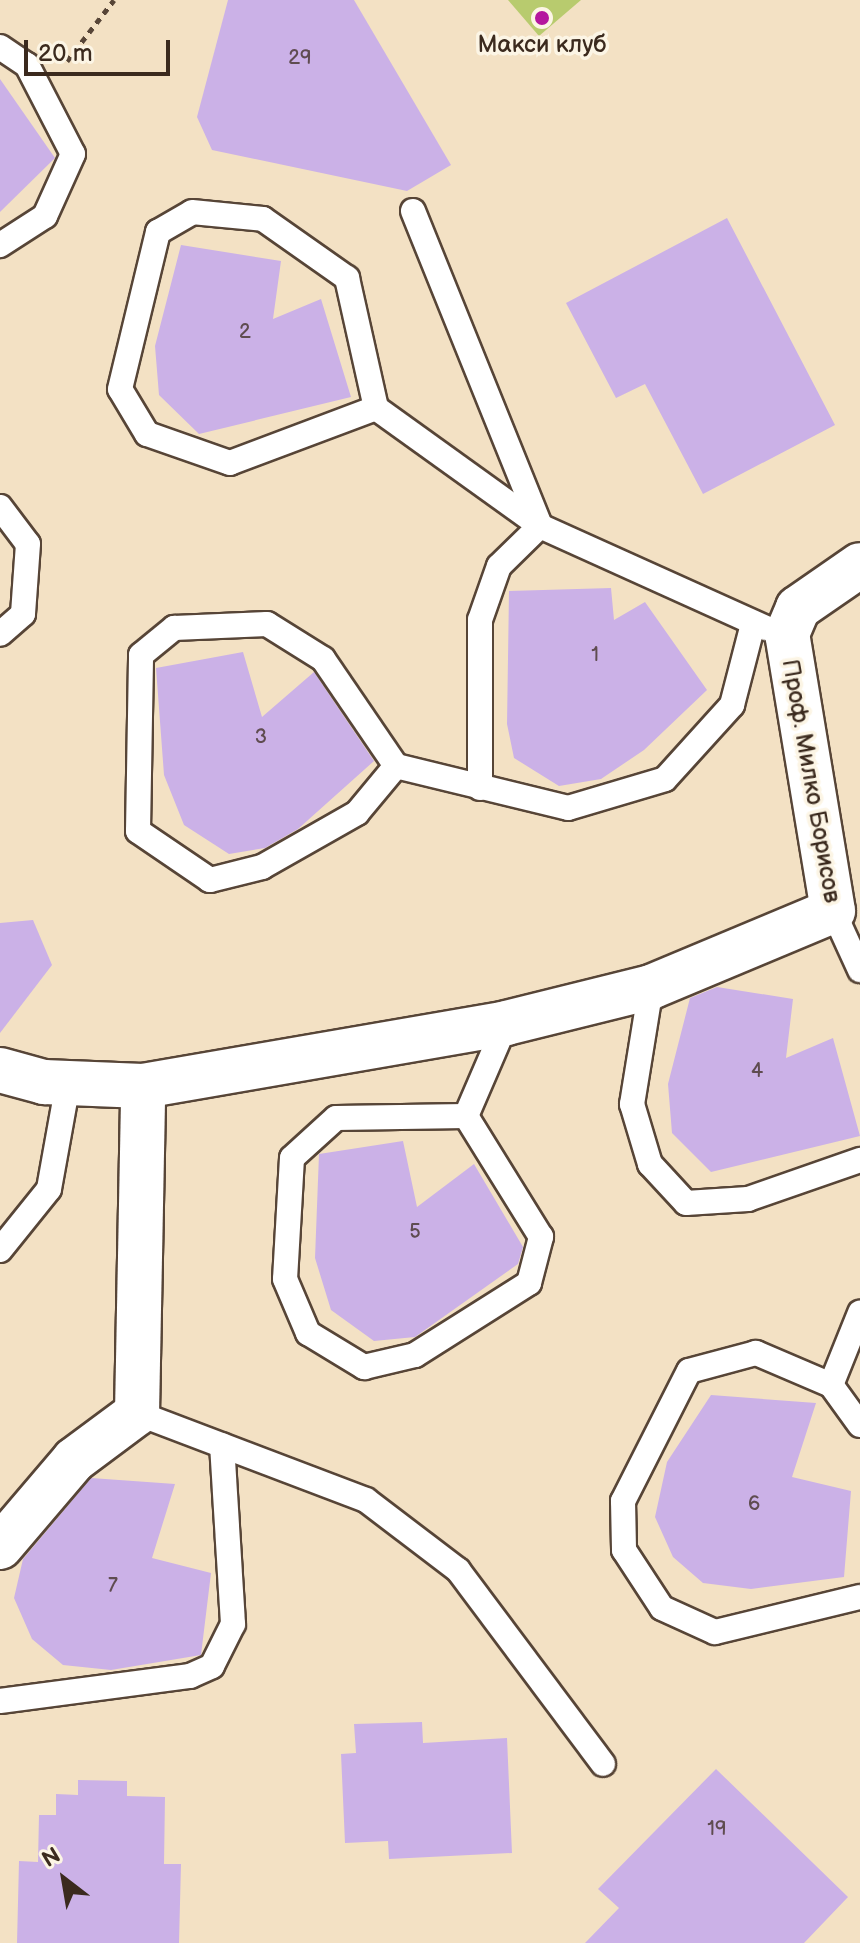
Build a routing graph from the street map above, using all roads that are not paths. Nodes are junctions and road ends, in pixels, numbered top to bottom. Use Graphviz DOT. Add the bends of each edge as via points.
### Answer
graph roads {
  1 [pos="0,47"];
  2 [pos="413,211"];
  3 [pos="0,245"];
  4 [pos="376,408"];
  5 [pos="0,507"];
  6 [pos="540,526"];
  7 [pos="860,565"];
  8 [pos="770,629"];
  9 [pos="0,634"];
  10 [pos="396,766"];
  11 [pos="480,788"];
  12 [pos="833,911"];
  13 [pos="860,970"];
  14 [pos="651,987"];
  15 [pos="506,1023"];
  16 [pos="0,1070"];
  17 [pos="68,1083"];
  18 [pos="143,1086"];
  19 [pos="466,1116"];
  20 [pos="860,1160"];
  21 [pos="0,1250"];
  22 [pos="860,1313"];
  23 [pos="831,1385"];
  24 [pos="137,1413"];
  25 [pos="860,1425"];
  26 [pos="222,1445"];
  27 [pos="0,1547"];
  28 [pos="860,1597"];
  29 [pos="0,1701"];
  30 [pos="603,1764"];
  1 -- 3 [label="lane" via="27,65 73,154 45,216"];
  2 -- 6 [label="lane"];
  4 -- 4 [label="lane" via="347,278 263,219 192,212 158,232 120,389 147,434 230,463"];
  4 -- 6 [label="lane"];
  5 -- 9 [label="lane" via="28,544 23,614"];
  6 -- 8 [label="lane"];
  6 -- 11 [label="lane" via="499,566 480,620"];
  7 -- 8 [label="street"];
  8 -- 11 [label="lane" via="732,705 665,779 568,808"];
  8 -- 12 [label="street, Проф. Милко Борисов"];
  10 -- 10 [label="lane" via="357,813 262,867 210,880 138,831 141,655 174,628 267,624 323,659"];
  10 -- 11 [label="lane"];
  12 -- 13 [label="lane, Проф. Милко Борисов"];
  12 -- 14 [label="street"];
  14 -- 15 [label="street"];
  14 -- 20 [label="lane" via="632,1104 650,1164 686,1203 748,1199"];
  15 -- 18 [label="street"];
  15 -- 19 [label="lane"];
  16 -- 17 [label="street"];
  17 -- 18 [label="street"];
  17 -- 21 [label="lane" via="49,1189"];
  18 -- 24 [label="street"];
  19 -- 19 [label="lane" via="541,1237 529,1283 415,1355 364,1367 308,1333 285,1279 292,1158 336,1118"];
  22 -- 23 [label="lane"];
  23 -- 25 [label="lane"];
  23 -- 28 [label="lane" via="756,1353 689,1371 623,1501 624,1550 662,1608 715,1632"];
  24 -- 26 [label="lane"];
  24 -- 27 [label="street" via="74,1460"];
  26 -- 29 [label="lane" via="233,1624 212,1666 190,1676"];
  26 -- 30 [label="lane" via="366,1500 458,1570"];
}
